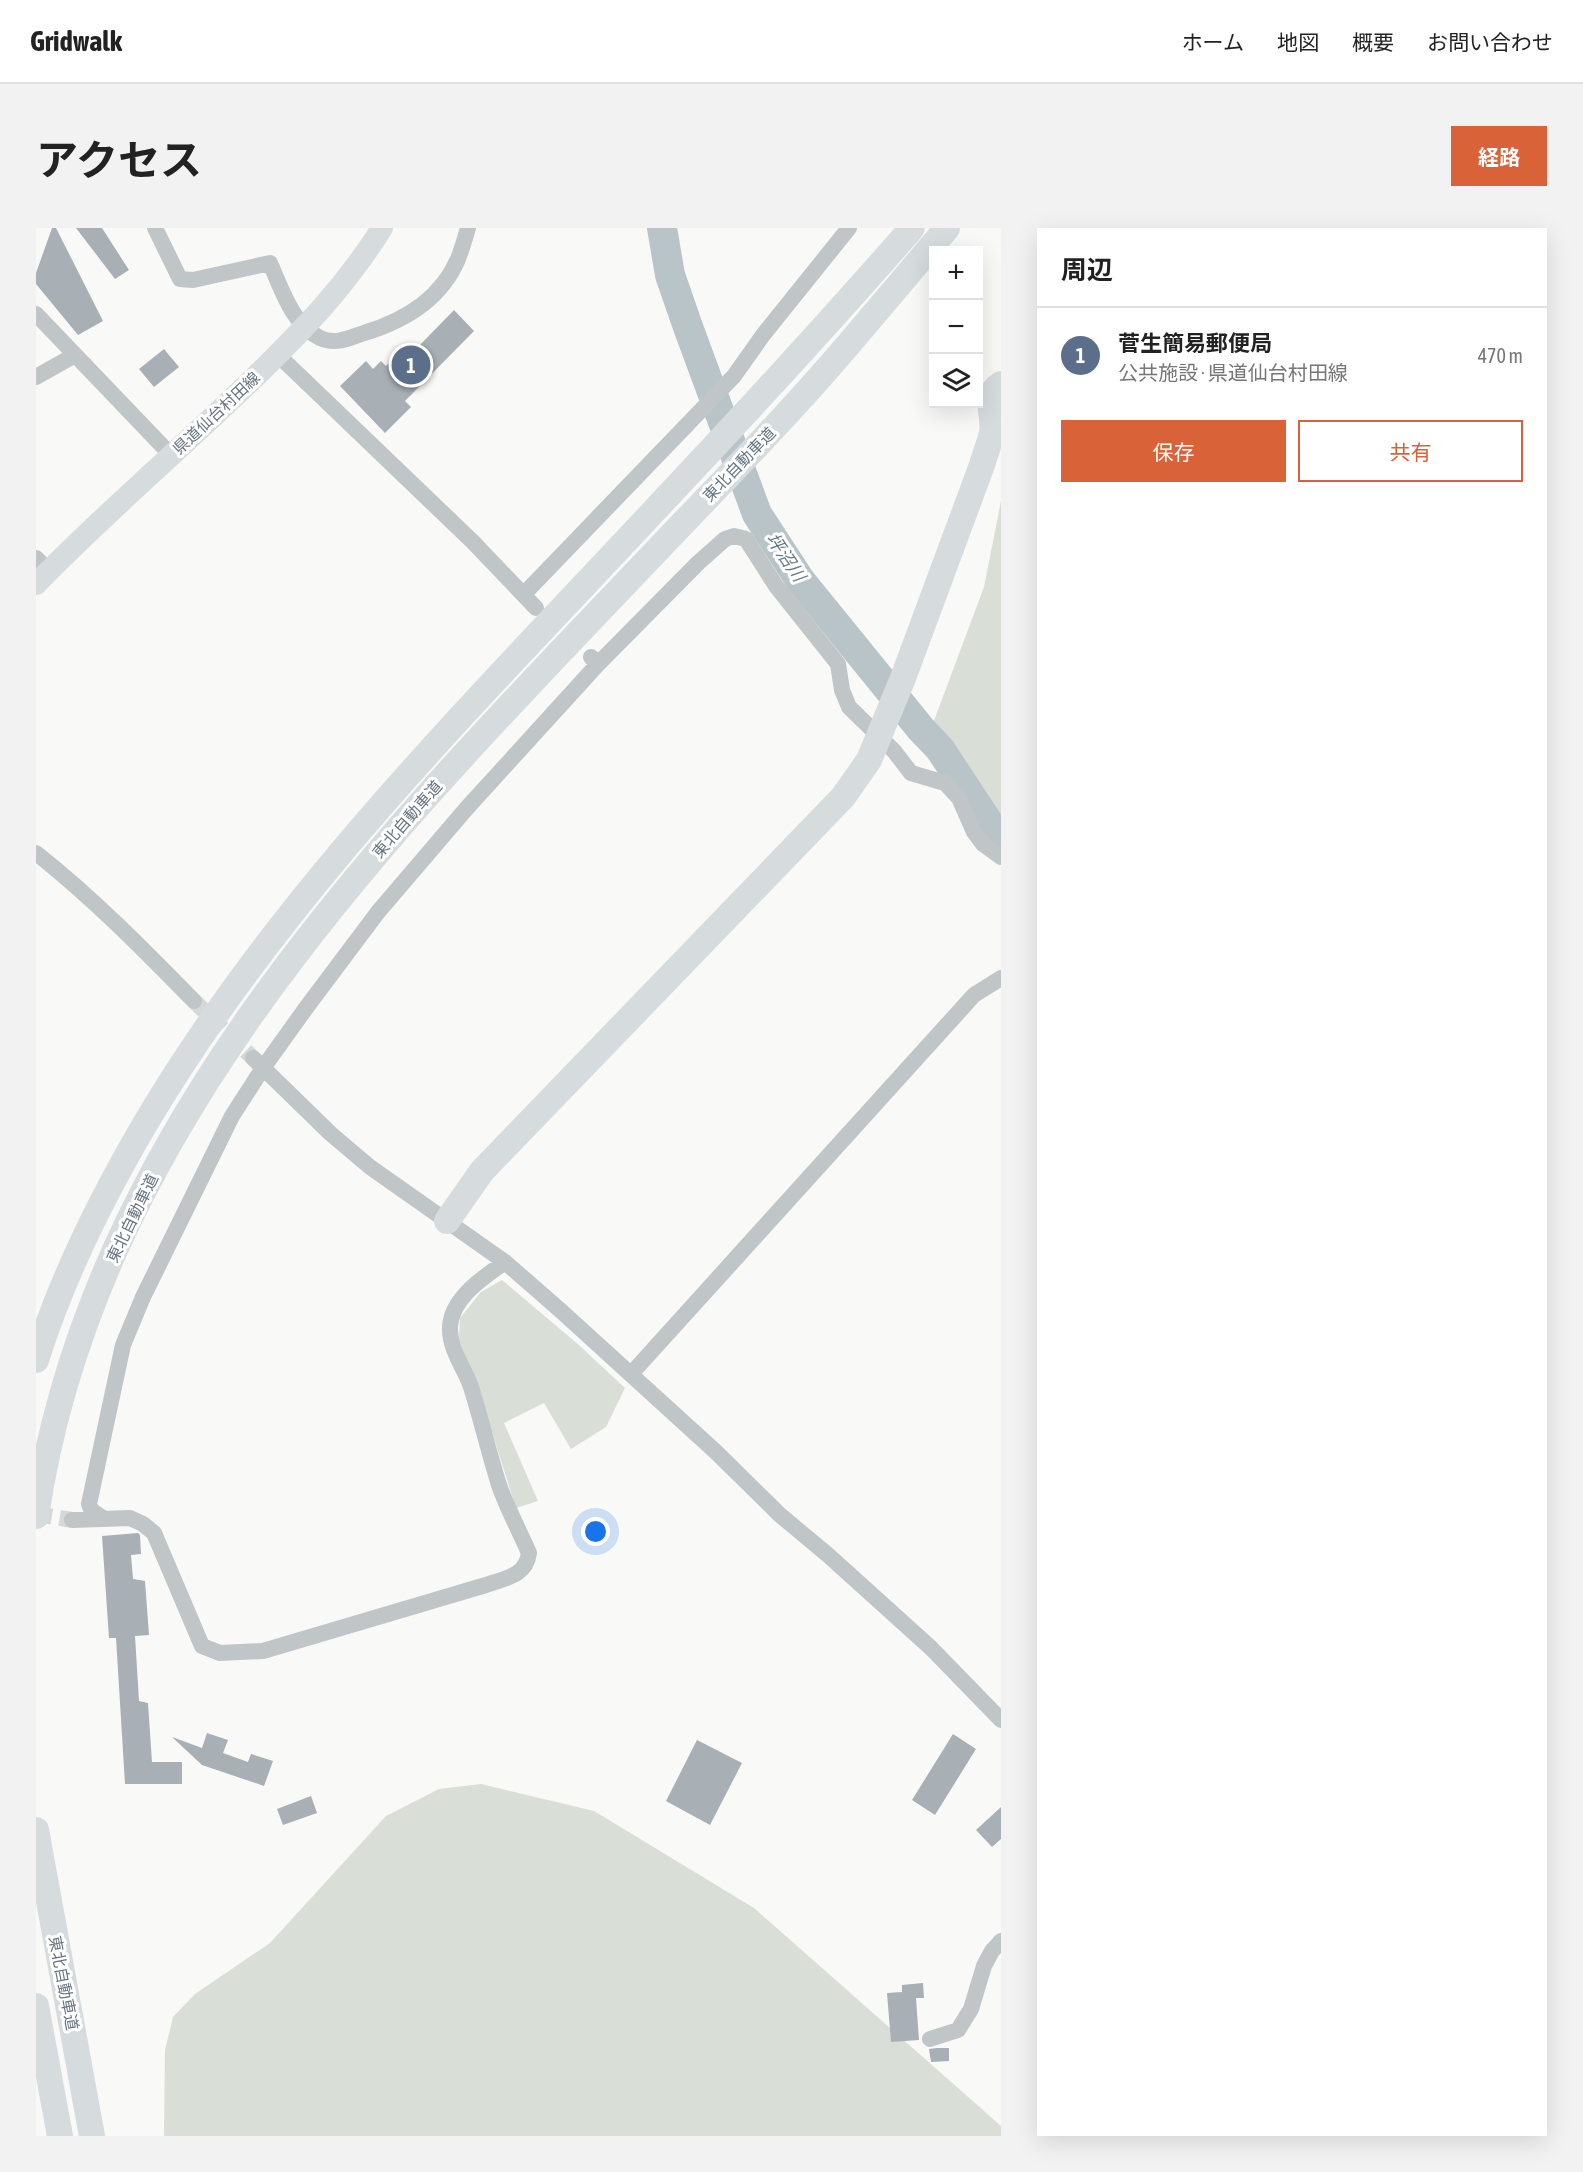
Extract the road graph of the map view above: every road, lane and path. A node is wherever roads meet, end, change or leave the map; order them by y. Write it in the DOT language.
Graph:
graph roads {
  1 [pos="155,228"];
  2 [pos="382,228"];
  3 [pos="468,228"];
  4 [pos="849,228"];
  5 [pos="895,228"];
  6 [pos="912,228"];
  7 [pos="947,228"];
  8 [pos="966,228"];
  9 [pos="950,246"];
  10 [pos="929,271"];
  11 [pos="36,314"];
  12 [pos="306,327"];
  13 [pos="75,355"];
  14 [pos="278,355"];
  15 [pos="36,377"];
  16 [pos="1001,384"];
  17 [pos="765,390"];
  18 [pos="786,414"];
  19 [pos="996,419"];
  20 [pos="171,456"];
  21 [pos="1001,457"];
  22 [pos="40,571"];
  23 [pos="524,594"];
  24 [pos="536,608"];
  25 [pos="907,681"];
  26 [pos="36,853"];
  27 [pos="1001,856"];
  28 [pos="1001,978"];
  29 [pos="194,1001"];
  30 [pos="258,1063"];
  31 [pos="447,1221"];
  32 [pos="505,1262"];
  33 [pos="36,1360"];
  34 [pos="631,1374"];
  35 [pos="36,1516"];
  36 [pos="103,1518"];
  37 [pos="72,1520"];
  38 [pos="1001,1720"];
  39 [pos="36,1830"];
  40 [pos="1001,1941"];
  41 [pos="36,2006"];
  42 [pos="930,2039"];
  43 [pos="60,2136"];
  44 [pos="92,2136"];
  1 -- 12 [label="street"];
  2 -- 12 [label="main road, 県道仙台村田線"];
  3 -- 12 [label="street"];
  4 -- 23 [label="street"];
  5 -- 17 [label="highway"];
  6 -- 17 [label="highway, 東北自動車道"];
  7 -- 18 [label="highway, 東北自動車道"];
  8 -- 9 [label="highway"];
  10 -- 18 [label="highway"];
  11 -- 13 [label="street"];
  12 -- 14 [label="main road, 県道仙台村田線"];
  13 -- 15 [label="street"];
  13 -- 20 [label="street"];
  14 -- 20 [label="main road, 県道仙台村田線"];
  14 -- 23 [label="street"];
  16 -- 19 [label="highway"];
  17 -- 33 [label="highway, 東北自動車道"];
  18 -- 35 [label="highway, 東北自動車道"];
  19 -- 25 [label="highway"];
  20 -- 22 [label="main road, 県道仙台村田線"];
  21 -- 25 [label="highway"];
  23 -- 24 [label="street"];
  25 -- 31 [label="highway"];
  26 -- 29 [label="street"];
  27 -- 30 [label="street"];
  28 -- 34 [label="street"];
  30 -- 31 [label="street"];
  30 -- 36 [label="street"];
  31 -- 32 [label="street"];
  32 -- 34 [label="street"];
  32 -- 36 [label="street"];
  34 -- 38 [label="street"];
  36 -- 37 [label="street"];
  39 -- 44 [label="highway, 東北自動車道"];
  40 -- 42 [label="street"];
  41 -- 43 [label="highway, 東北自動車道"];
}
